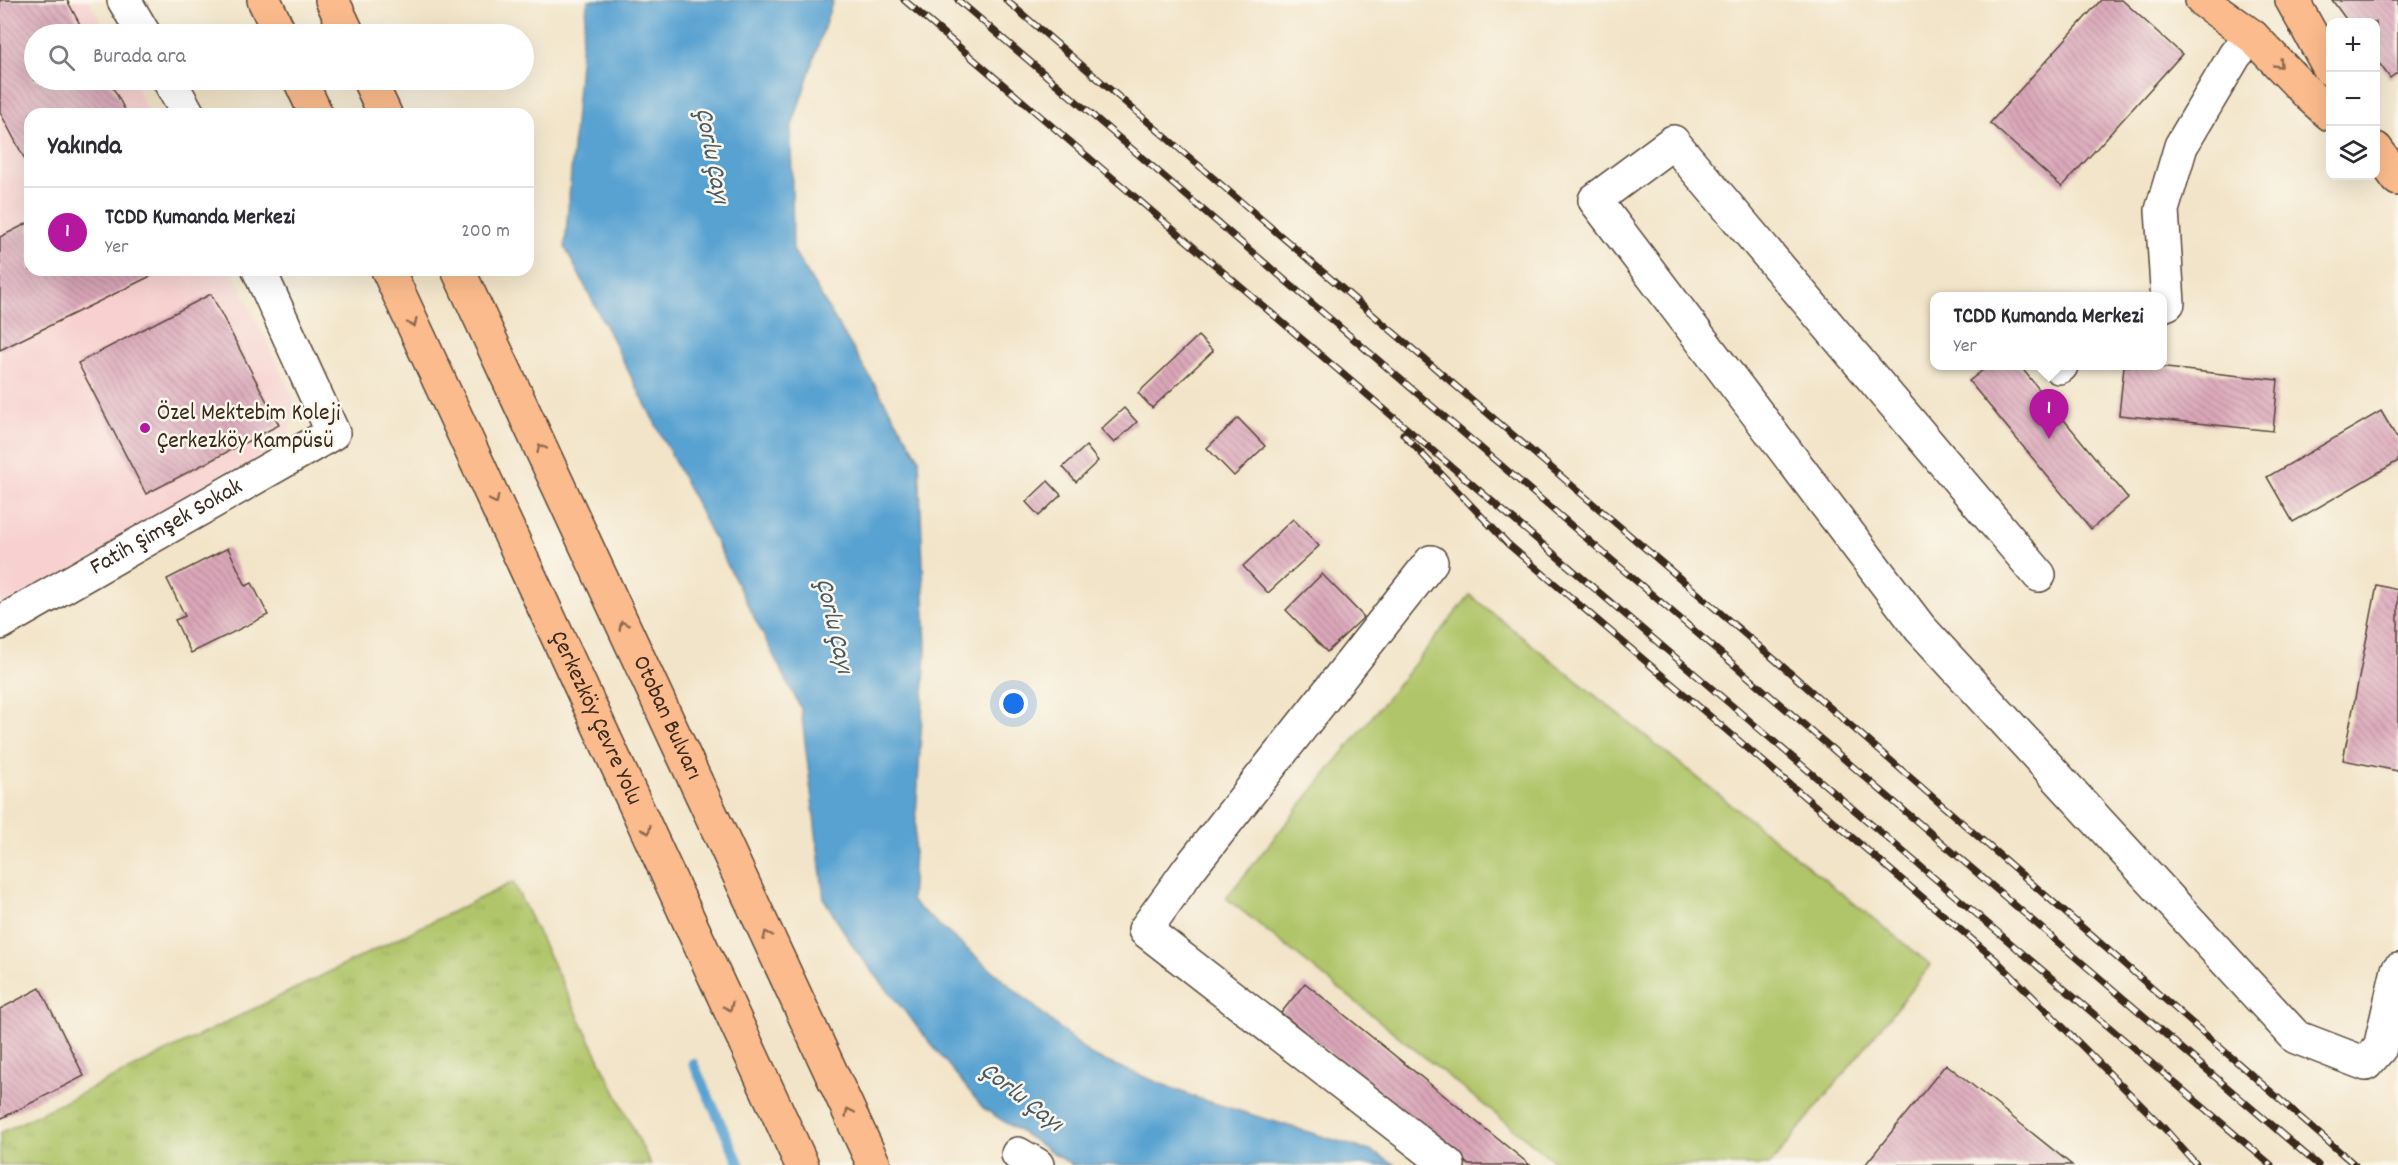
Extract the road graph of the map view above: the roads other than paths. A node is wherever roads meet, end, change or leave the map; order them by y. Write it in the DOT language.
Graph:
graph roads {
  1 [pos="124,0"];
  2 [pos="264,0"];
  3 [pos="332,0"];
  4 [pos="2202,0"];
  5 [pos="2292,0"];
  6 [pos="138,24"];
  7 [pos="275,24"];
  8 [pos="343,24"];
  9 [pos="2252,36"];
  10 [pos="2326,60"];
  11 [pos="175,90"];
  12 [pos="305,90"];
  13 [pos="374,90"];
  14 [pos="185,108"];
  15 [pos="313,108"];
  16 [pos="382,108"];
  17 [pos="2326,110"];
  18 [pos="263,276"];
  19 [pos="391,276"];
  20 [pos="461,276"];
  21 [pos="2167,303"];
  22 [pos="1431,562"];
  23 [pos="2039,575"];
  24 [pos="0,622"];
  25 [pos="2398,970"];
  26 [pos="802,1165"];
  27 [pos="874,1165"];
  28 [pos="1448,1165"];
  1 -- 6 [label="street"];
  2 -- 7 [label="main road"];
  3 -- 8 [label="main road"];
  4 -- 9 [label="main road"];
  5 -- 10 [label="main road"];
  9 -- 17 [label="main road, one-way"];
  9 -- 21 [label="street"];
  11 -- 14 [label="street"];
  12 -- 15 [label="main road"];
  13 -- 16 [label="main road"];
  18 -- 24 [label="street, Fatih Şimşek Sokak"];
  19 -- 26 [label="main road, Çerkezköy Çevre Yolu, one-way"];
  27 -- 20 [label="main road, Otoban Bulvarı, one-way"];
  22 -- 28 [label="street"];
  23 -- 25 [label="street"];
}
